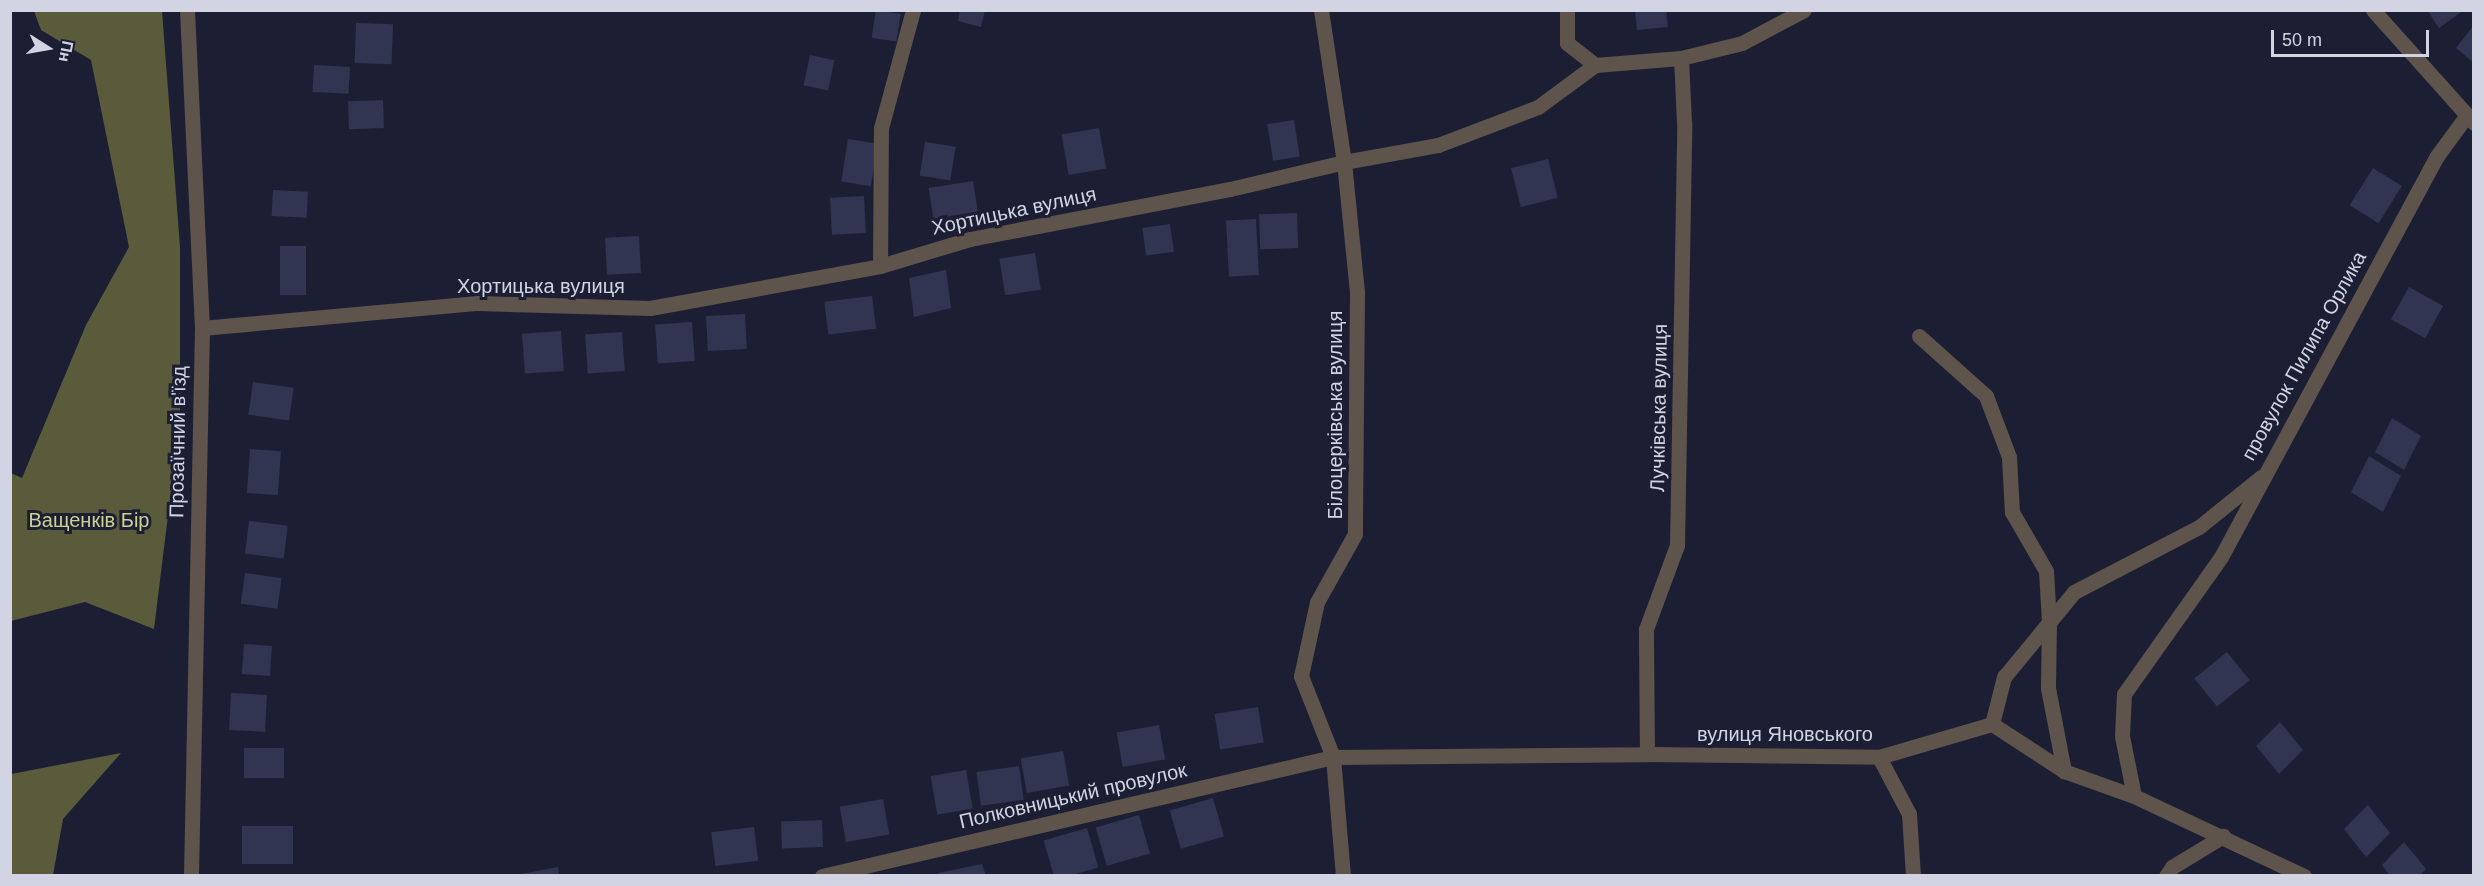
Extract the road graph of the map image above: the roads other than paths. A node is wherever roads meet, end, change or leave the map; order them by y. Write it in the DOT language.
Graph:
graph roads {
  1 [pos="187,10"];
  2 [pos="913,10"];
  3 [pos="1321,10"];
  4 [pos="1567,10"];
  5 [pos="1804,10"];
  6 [pos="2373,10"];
  7 [pos="1681,57"];
  8 [pos="1595,65"];
  9 [pos="2470,119"];
  10 [pos="1344,162"];
  11 [pos="880,266"];
  12 [pos="202,328"];
  13 [pos="1919,336"];
  14 [pos="2265,473"];
  15 [pos="2049,622"];
  16 [pos="1992,724"];
  17 [pos="1647,754"];
  18 [pos="1333,757"];
  19 [pos="1878,757"];
  20 [pos="2064,771"];
  21 [pos="2134,796"];
  22 [pos="2223,836"];
  23 [pos="191,876"];
  24 [pos="822,876"];
  25 [pos="1343,876"];
  26 [pos="1913,876"];
  27 [pos="2166,876"];
  28 [pos="2304,876"];
  1 -- 12 [label="street, Прозаїчний в'їзд"];
  2 -- 11 [label="street"];
  3 -- 10 [label="street, Білоцерківська вулиця"];
  4 -- 8 [label="street"];
  5 -- 7 [label="street"];
  6 -- 9 [label="street"];
  7 -- 8 [label="street"];
  7 -- 17 [label="street, Лучківська вулиця"];
  8 -- 10 [label="street, Хортицька вулиця"];
  9 -- 14 [label="street, провулок Пилипа Орлика"];
  10 -- 11 [label="street, Хортицька вулиця"];
  10 -- 18 [label="street, Білоцерківська вулиця"];
  11 -- 12 [label="street, Хортицька вулиця"];
  12 -- 23 [label="street, Прозаїчний в'їзд"];
  13 -- 15 [label="street"];
  14 -- 15 [label="street, провулок Пилипа Орлика"];
  14 -- 21 [label="street"];
  15 -- 16 [label="street, провулок Пилипа Орлика"];
  15 -- 20 [label="street"];
  16 -- 19 [label="street, вулиця Яновського"];
  16 -- 20 [label="street"];
  17 -- 18 [label="street, вулиця Яновського"];
  17 -- 19 [label="street, вулиця Яновського"];
  18 -- 24 [label="street, Полковницький провулок"];
  18 -- 25 [label="street, Білоцерківська вулиця"];
  19 -- 26 [label="street"];
  20 -- 21 [label="street"];
  21 -- 22 [label="street"];
  22 -- 27 [label="street"];
  22 -- 28 [label="street"];
}
